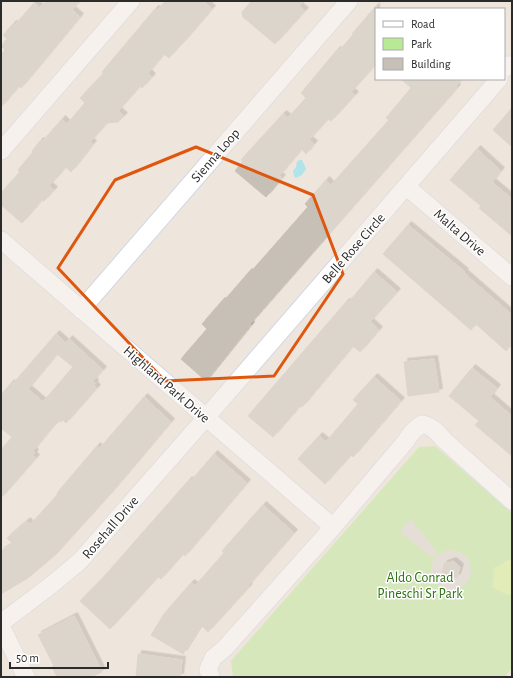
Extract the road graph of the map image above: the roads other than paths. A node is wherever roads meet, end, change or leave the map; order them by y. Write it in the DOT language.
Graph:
graph roads {
  1 [pos="131,1"];
  2 [pos="349,1"];
  3 [pos="498,80"];
  4 [pos="1,151"];
  5 [pos="407,187"];
  6 [pos="1,240"];
  7 [pos="512,277"];
  8 [pos="81,310"];
  9 [pos="206,417"];
  10 [pos="512,501"];
  11 [pos="334,527"];
  12 [pos="1,625"];
  13 [pos="26,677"];
  14 [pos="211,677"];
  1 -- 4 [label="street"];
  2 -- 8 [label="street, Sienna Loop"];
  3 -- 5 [label="street, Belle Rose Circle"];
  5 -- 7 [label="street, Malta Drive"];
  5 -- 9 [label="street, Belle Rose Circle"];
  6 -- 8 [label="street, Highland Park Drive"];
  8 -- 9 [label="street, Highland Park Drive"];
  9 -- 11 [label="street, Highland Park Drive"];
  9 -- 12 [label="street, Rosehall Drive"];
  10 -- 11 [label="street"];
  11 -- 14 [label="street"];
  12 -- 13 [label="street"];
}
